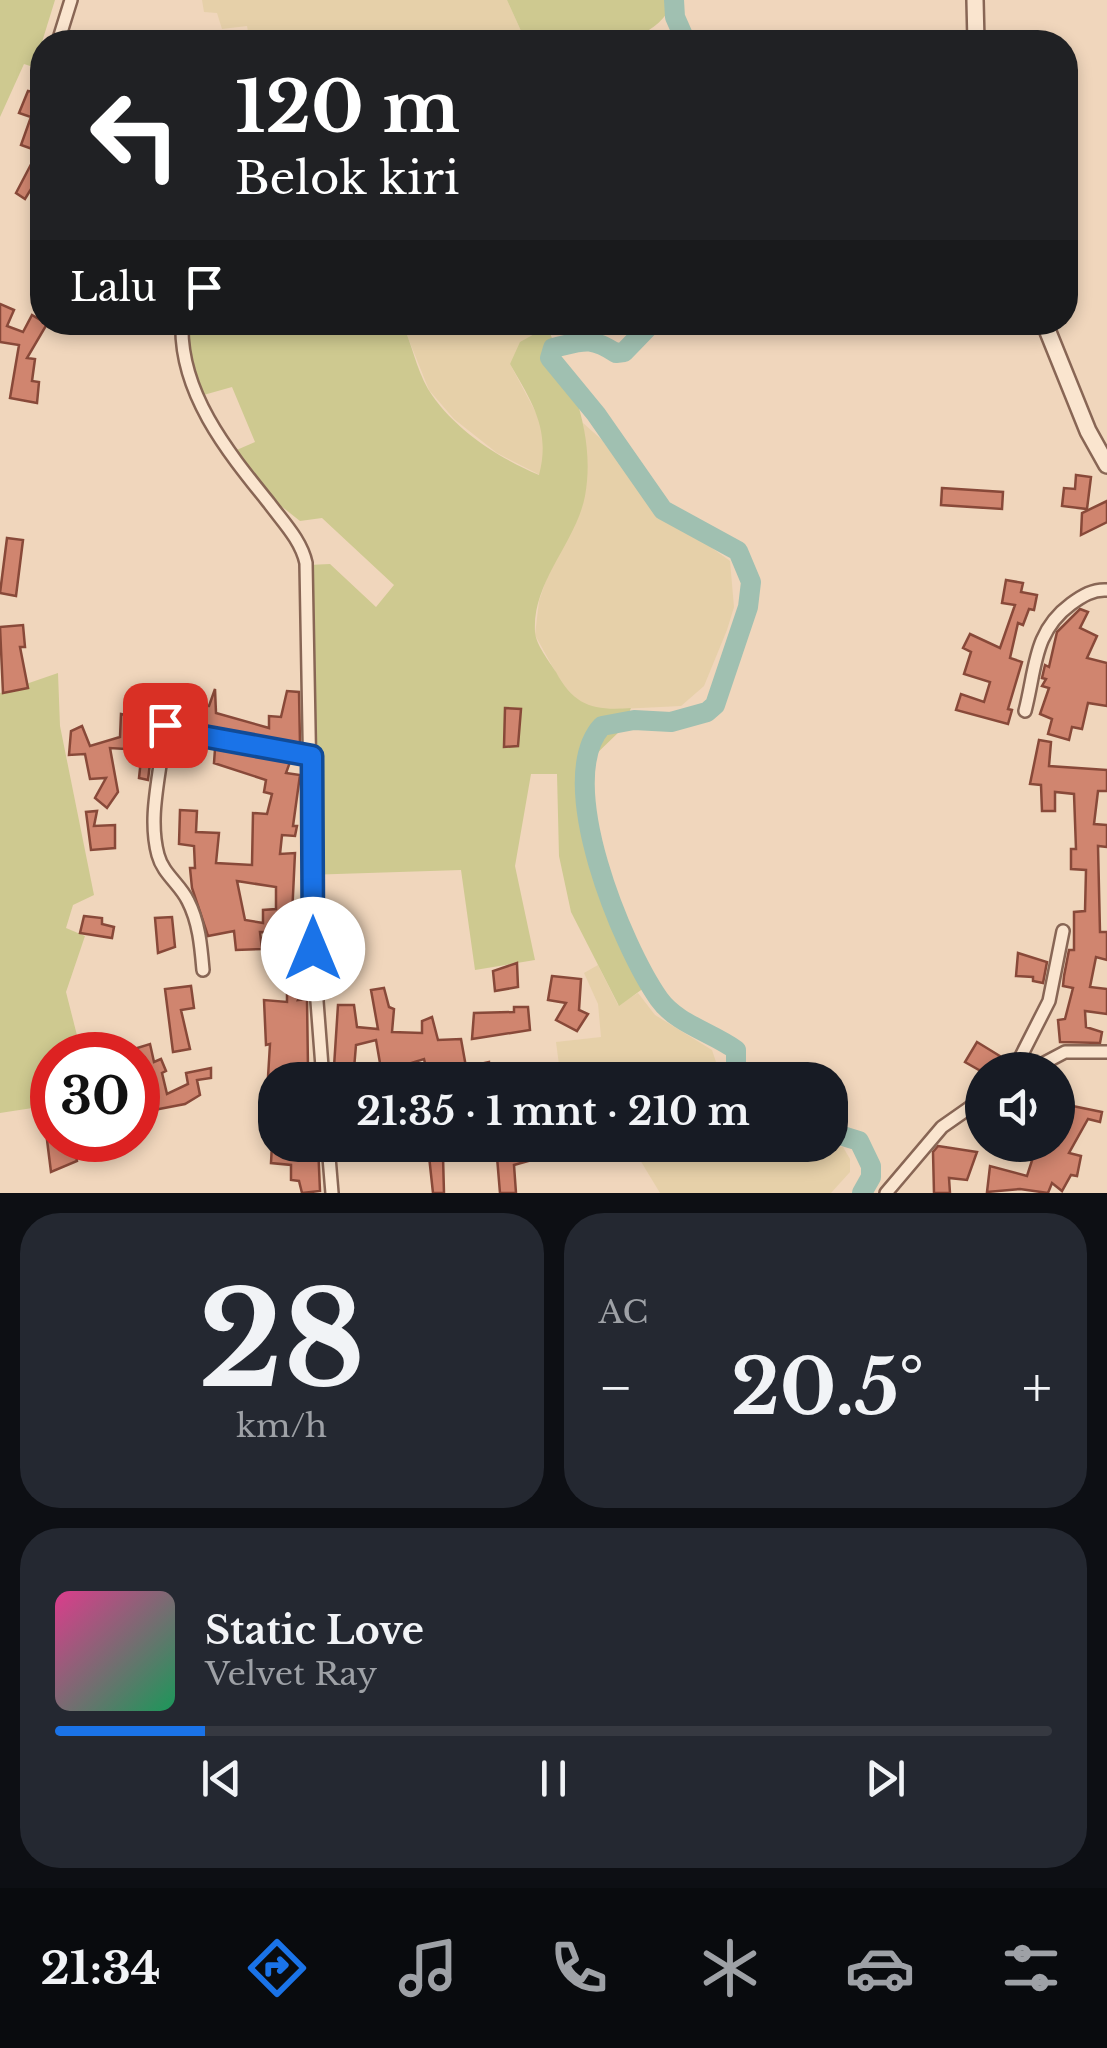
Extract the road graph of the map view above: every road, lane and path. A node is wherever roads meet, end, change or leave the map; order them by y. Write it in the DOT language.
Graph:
graph roads {
  1 [pos="71,0"];
  2 [pos="975,0"];
  3 [pos="62,30"];
  4 [pos="976,30"];
  5 [pos="182,335"];
  6 [pos="1049,335"];
  7 [pos="1107,465"];
  8 [pos="1107,590"];
  9 [pos="168,700"];
  10 [pos="1025,711"];
  11 [pos="164,729"];
  12 [pos="312,756"];
  13 [pos="1062,932"];
  14 [pos="203,970"];
  15 [pos="1023,1052"];
  16 [pos="1075,1052"];
  17 [pos="1107,1052"];
  18 [pos="322,1062"];
  19 [pos="965,1111"];
  20 [pos="329,1162"];
  21 [pos="332,1193"];
  22 [pos="886,1193"];
  1 -- 3 [label="street"];
  2 -- 4 [label="street"];
  5 -- 12 [label="street"];
  6 -- 7 [label="street"];
  8 -- 10 [label="street"];
  9 -- 11 [label="street"];
  11 -- 12 [label="street"];
  11 -- 14 [label="street"];
  12 -- 18 [label="street"];
  13 -- 15 [label="street"];
  16 -- 17 [label="street"];
  19 -- 22 [label="street"];
  20 -- 21 [label="street"];
}
